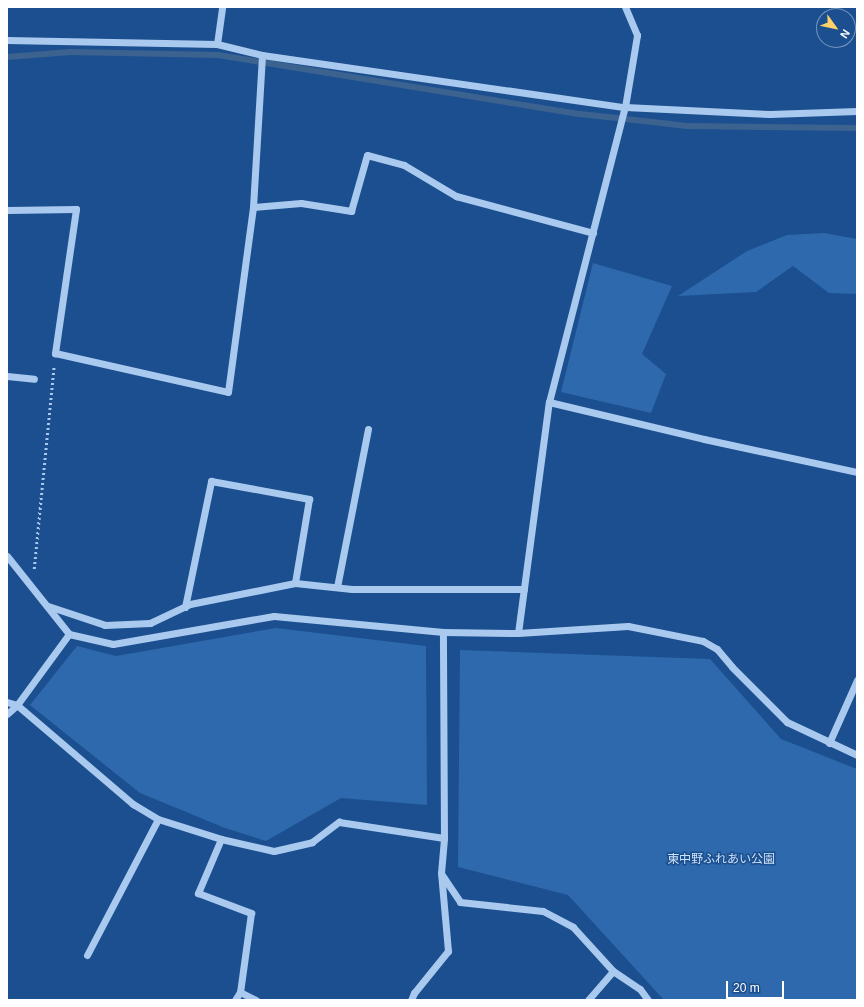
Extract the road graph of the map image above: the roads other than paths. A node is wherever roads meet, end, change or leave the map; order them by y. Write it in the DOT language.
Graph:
graph roads {
  1 [pos="222,7"];
  2 [pos="625,7"];
  3 [pos="7,40"];
  4 [pos="217,44"];
  5 [pos="262,55"];
  6 [pos="625,107"];
  7 [pos="857,111"];
  8 [pos="253,207"];
  9 [pos="7,210"];
  10 [pos="593,233"];
  11 [pos="7,376"];
  12 [pos="34,379"];
  13 [pos="549,402"];
  14 [pos="368,429"];
  15 [pos="857,472"];
  16 [pos="7,556"];
  17 [pos="295,582"];
  18 [pos="337,587"];
  19 [pos="524,588"];
  20 [pos="48,606"];
  21 [pos="185,606"];
  22 [pos="443,632"];
  23 [pos="518,633"];
  24 [pos="69,634"];
  25 [pos="857,680"];
  26 [pos="7,702"];
  27 [pos="17,706"];
  28 [pos="7,714"];
  29 [pos="829,744"];
  30 [pos="857,755"];
  31 [pos="158,819"];
  32 [pos="444,838"];
  33 [pos="221,839"];
  34 [pos="441,873"];
  35 [pos="87,955"];
  36 [pos="613,971"];
  37 [pos="240,992"];
  38 [pos="235,1000"];
  39 [pos="256,1000"];
  40 [pos="411,1000"];
  41 [pos="588,1000"];
  42 [pos="648,1000"];
  1 -- 4 [label="street"];
  2 -- 6 [label="street"];
  3 -- 4 [label="street"];
  4 -- 5 [label="street"];
  5 -- 6 [label="street"];
  5 -- 8 [label="street"];
  6 -- 7 [label="street"];
  6 -- 10 [label="street"];
  8 -- 9 [label="street"];
  8 -- 10 [label="street"];
  10 -- 13 [label="street"];
  11 -- 12 [label="street"];
  13 -- 15 [label="street"];
  13 -- 19 [label="street"];
  14 -- 18 [label="street"];
  16 -- 20 [label="street"];
  17 -- 18 [label="street"];
  17 -- 21 [label="street"];
  17 -- 21 [label="street"];
  18 -- 19 [label="street"];
  19 -- 23 [label="street"];
  20 -- 21 [label="street"];
  20 -- 24 [label="street"];
  22 -- 23 [label="street"];
  22 -- 24 [label="street"];
  22 -- 32 [label="street"];
  23 -- 29 [label="street"];
  24 -- 27 [label="street"];
  25 -- 29 [label="street"];
  26 -- 27 [label="street"];
  27 -- 28 [label="street"];
  27 -- 31 [label="street"];
  29 -- 30 [label="street"];
  31 -- 33 [label="street"];
  31 -- 35 [label="street"];
  32 -- 33 [label="street"];
  32 -- 34 [label="street"];
  33 -- 37 [label="street"];
  34 -- 36 [label="street"];
  34 -- 40 [label="street"];
  36 -- 41 [label="street"];
  36 -- 42 [label="street"];
  37 -- 38 [label="street"];
  37 -- 39 [label="street"];
}
